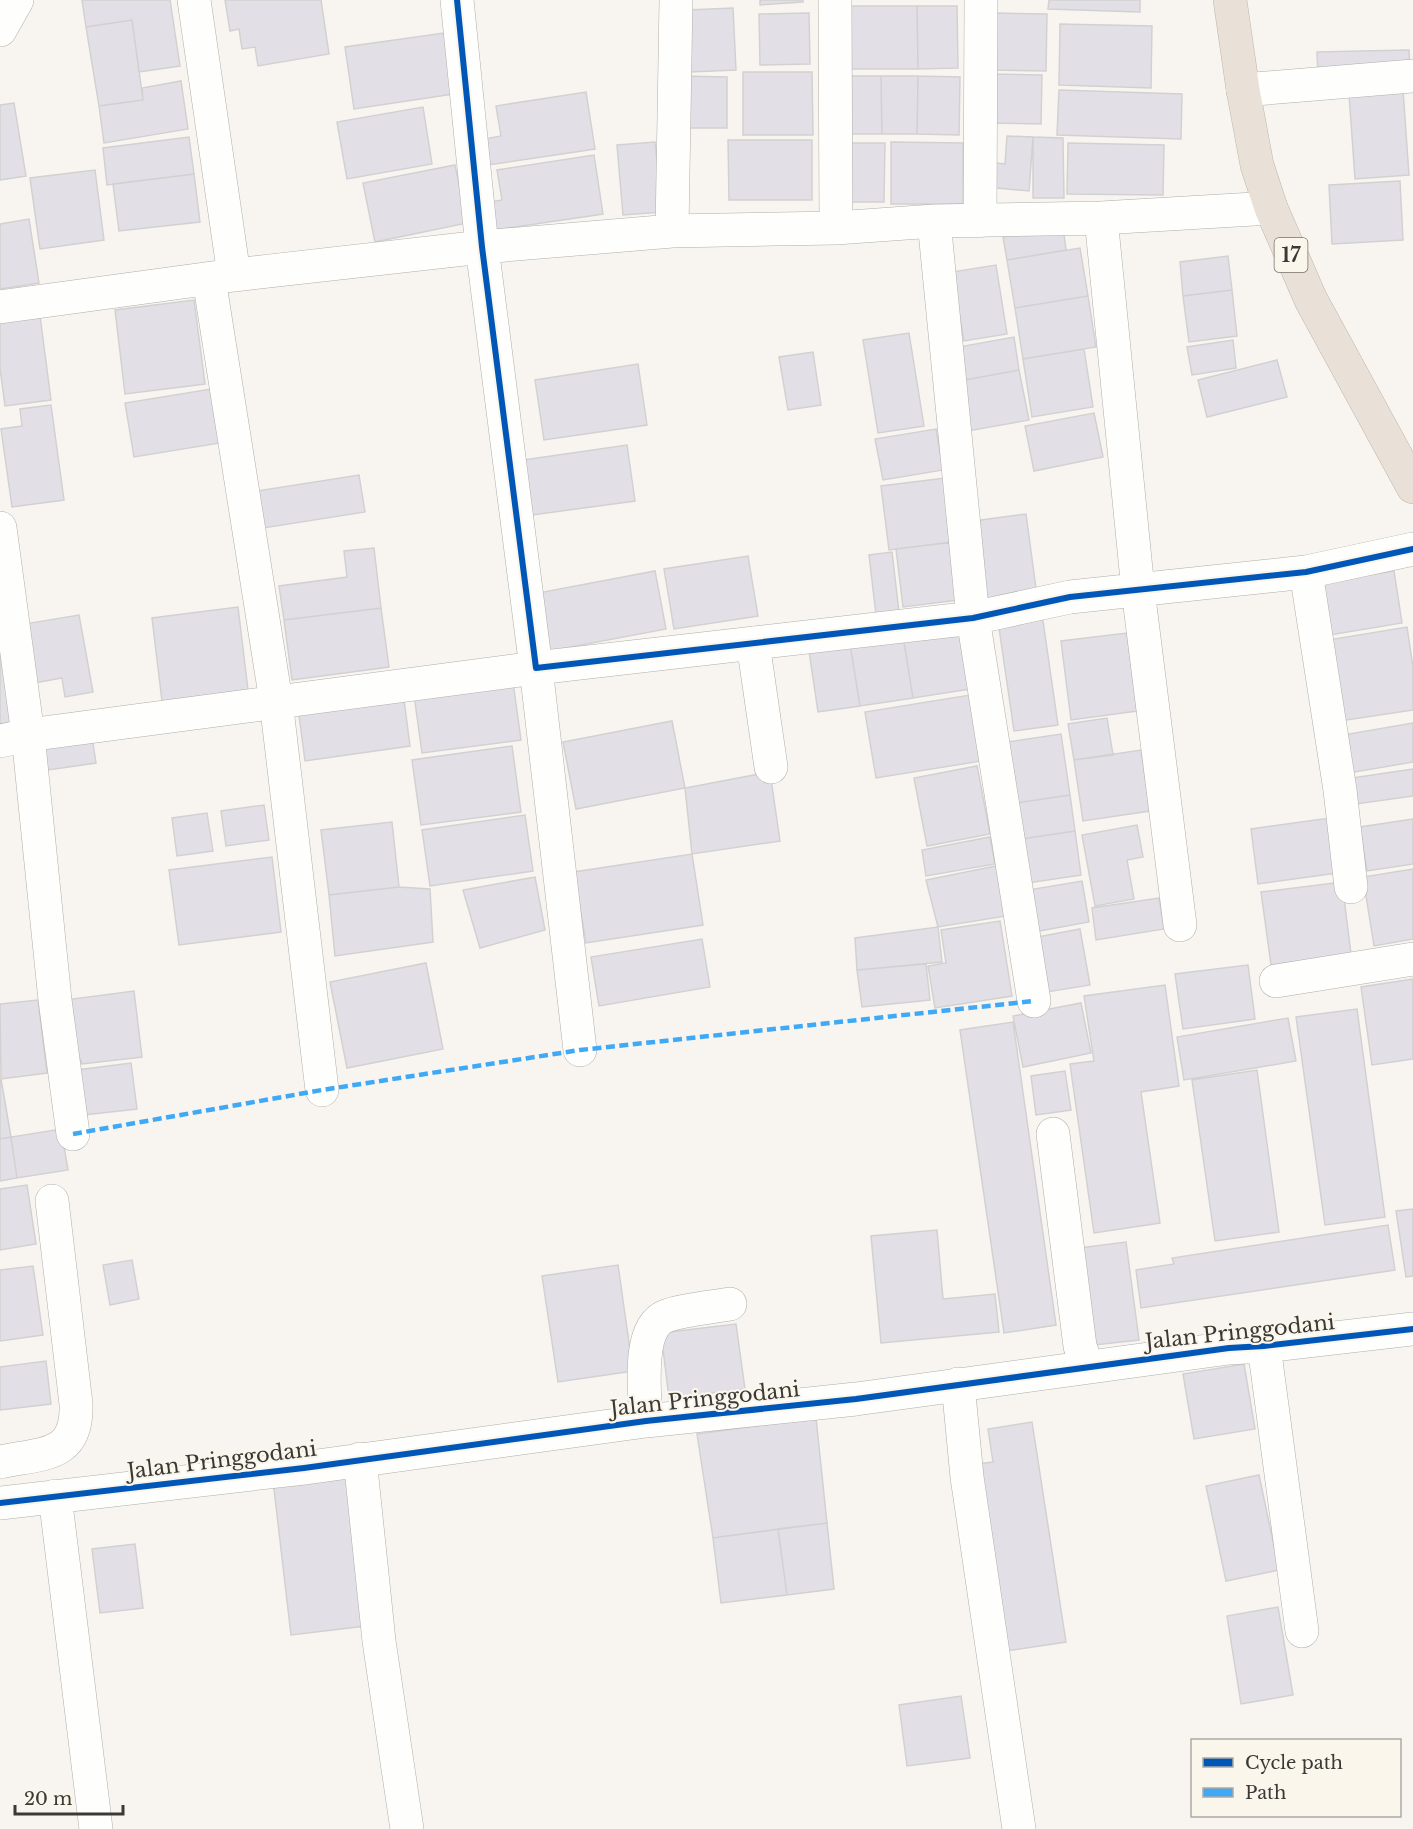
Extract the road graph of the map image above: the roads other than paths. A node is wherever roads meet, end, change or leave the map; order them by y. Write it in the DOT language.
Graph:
graph roads {
  1 [pos="17,0"];
  2 [pos="194,0"];
  3 [pos="457,0"];
  4 [pos="676,0"];
  5 [pos="835,0"];
  6 [pos="981,0"];
  7 [pos="1230,0"];
  8 [pos="0,30"];
  9 [pos="1413,76"];
  10 [pos="1243,90"];
  11 [pos="1271,208"];
  12 [pos="1101,218"];
  13 [pos="934,221"];
  14 [pos="980,221"];
  15 [pos="836,228"];
  16 [pos="672,231"];
  17 [pos="482,247"];
  18 [pos="222,277"];
  19 [pos="0,307"];
  20 [pos="1413,487"];
  21 [pos="0,528"];
  22 [pos="1413,549"];
  23 [pos="1306,572"];
  24 [pos="1138,590"];
  25 [pos="973,618"];
  26 [pos="753,643"];
  27 [pos="536,668"];
  28 [pos="276,701"];
  29 [pos="14,738"];
  30 [pos="771,767"];
  31 [pos="1351,887"];
  32 [pos="1180,925"];
  33 [pos="1413,959"];
  34 [pos="1276,981"];
  35 [pos="1034,1001"];
  36 [pos="580,1050"];
  37 [pos="322,1090"];
  38 [pos="73,1134"];
  39 [pos="1053,1134"];
  40 [pos="52,1201"];
  41 [pos="730,1304"];
  42 [pos="1413,1329"];
  43 [pos="1264,1346"];
  44 [pos="1087,1367"];
  45 [pos="958,1384"];
  46 [pos="646,1420"];
  47 [pos="360,1459"];
  48 [pos="0,1462"];
  49 [pos="55,1496"];
  50 [pos="0,1503"];
  51 [pos="1302,1631"];
  52 [pos="96,1829"];
  53 [pos="407,1829"];
  54 [pos="1019,1829"];
  1 -- 8 [label="street"];
  2 -- 18 [label="street"];
  3 -- 17 [label="street"];
  4 -- 16 [label="street"];
  5 -- 15 [label="street"];
  6 -- 14 [label="street"];
  7 -- 10 [label="highway, 17"];
  9 -- 10 [label="street"];
  10 -- 11 [label="highway, 17"];
  11 -- 12 [label="street"];
  11 -- 20 [label="highway, 17"];
  12 -- 14 [label="street"];
  12 -- 24 [label="street"];
  13 -- 14 [label="street"];
  13 -- 15 [label="street"];
  13 -- 25 [label="street"];
  15 -- 16 [label="street"];
  16 -- 17 [label="street"];
  17 -- 18 [label="street"];
  17 -- 27 [label="street"];
  18 -- 19 [label="street"];
  18 -- 28 [label="street"];
  21 -- 29 [label="street"];
  22 -- 23 [label="street"];
  23 -- 24 [label="street"];
  23 -- 31 [label="street"];
  24 -- 25 [label="street"];
  24 -- 32 [label="street"];
  25 -- 26 [label="street"];
  25 -- 35 [label="street"];
  26 -- 27 [label="street"];
  26 -- 30 [label="street"];
  27 -- 28 [label="street"];
  27 -- 36 [label="street"];
  28 -- 29 [label="street"];
  28 -- 37 [label="street"];
  29 -- 38 [label="street"];
  33 -- 34 [label="street"];
  39 -- 44 [label="street"];
  40 -- 48 [label="street"];
  41 -- 46 [label="street"];
  42 -- 43 [label="street, Jalan Pringgodani"];
  43 -- 44 [label="street, Jalan Pringgodani"];
  43 -- 51 [label="street"];
  44 -- 45 [label="street, Jalan Pringgodani"];
  45 -- 46 [label="street, Jalan Pringgodani"];
  45 -- 54 [label="street"];
  46 -- 47 [label="street, Jalan Pringgodani"];
  47 -- 49 [label="street, Jalan Pringgodani"];
  47 -- 53 [label="street"];
  49 -- 50 [label="street, Jalan Pringgodani"];
  49 -- 52 [label="street"];
}
